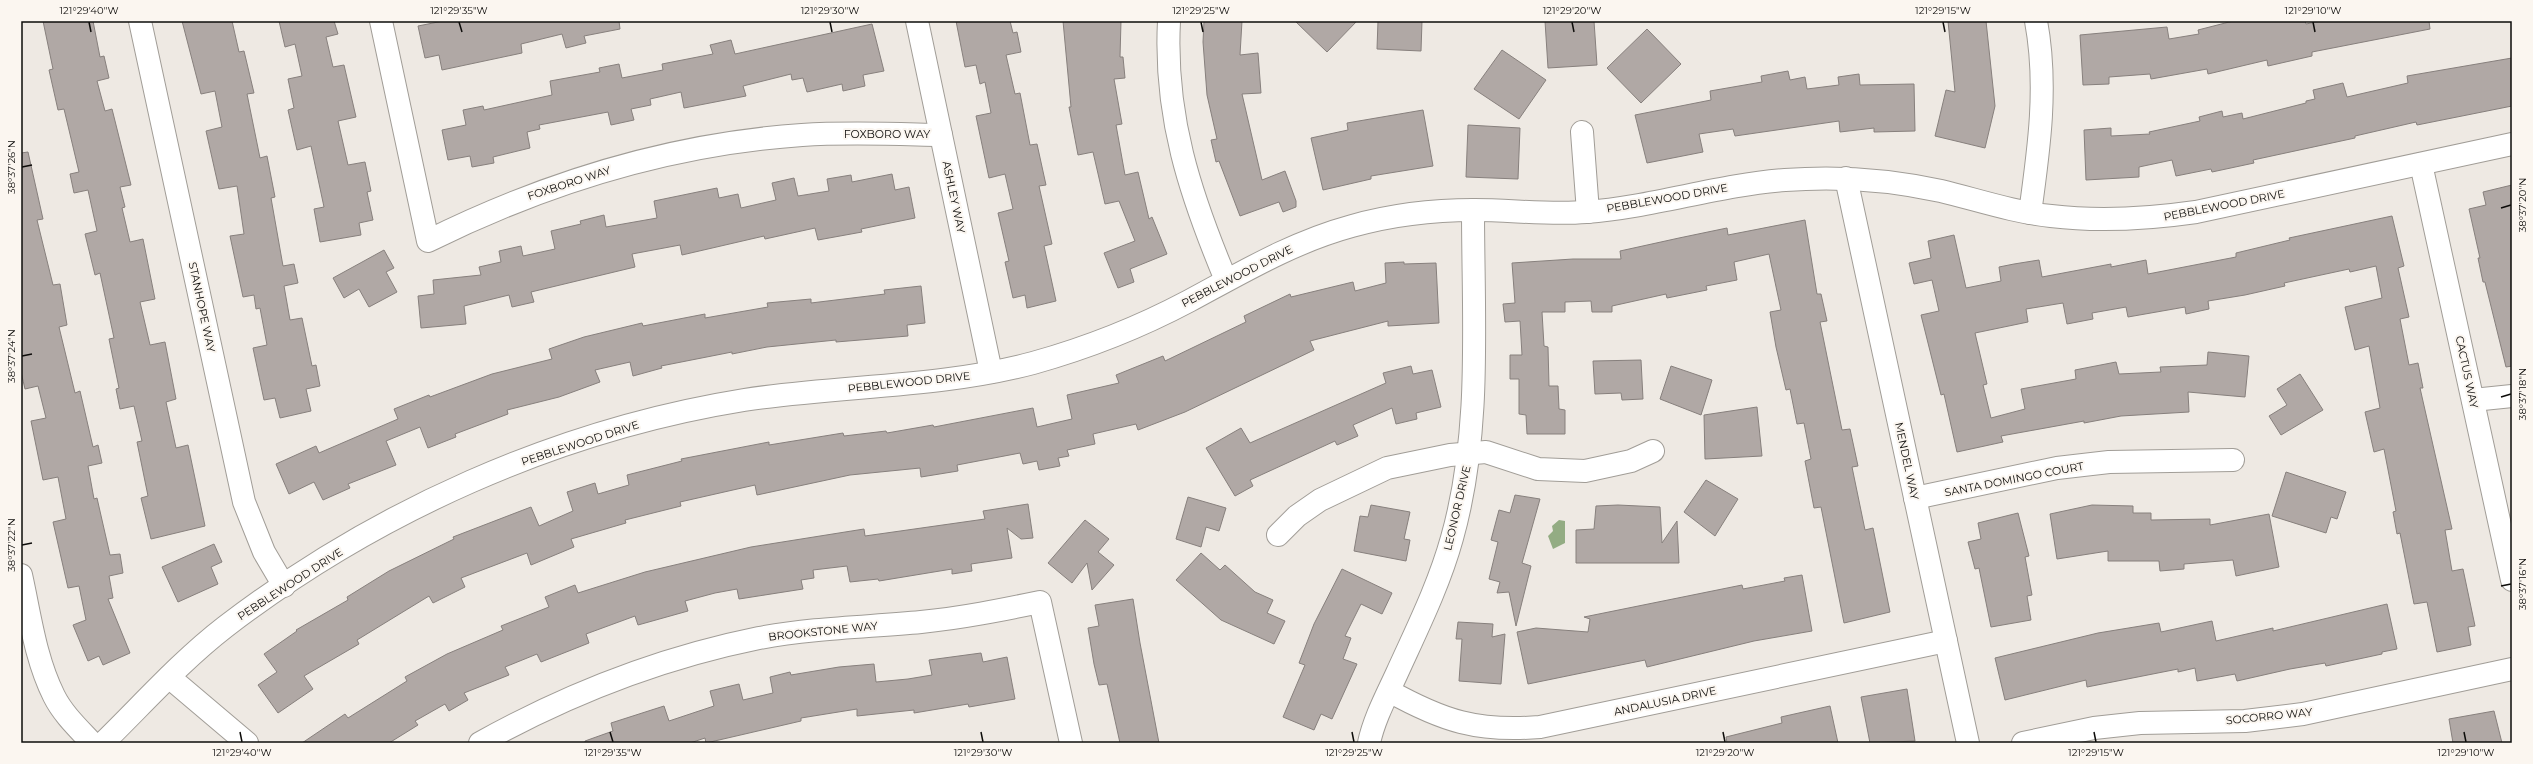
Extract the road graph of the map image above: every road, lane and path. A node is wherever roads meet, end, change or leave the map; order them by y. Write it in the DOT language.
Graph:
graph roads {
  1 [pos="140,21"];
  2 [pos="381,21"];
  3 [pos="917,21"];
  4 [pos="1169,21"];
  5 [pos="2036,21"];
  6 [pos="1582,132"];
  7 [pos="941,135"];
  8 [pos="2512,144"];
  9 [pos="2421,164"];
  10 [pos="1846,178"];
  11 [pos="1473,210"];
  12 [pos="1588,212"];
  13 [pos="2030,213"];
  14 [pos="1226,280"];
  15 [pos="991,372"];
  16 [pos="2512,396"];
  17 [pos="2473,400"];
  18 [pos="1653,451"];
  19 [pos="1469,453"];
  20 [pos="2233,460"];
  21 [pos="1915,498"];
  22 [pos="1278,535"];
  23 [pos="21,575"];
  24 [pos="2512,580"];
  25 [pos="284,586"];
  26 [pos="1946,641"];
  27 [pos="2512,669"];
  28 [pos="169,677"];
  29 [pos="1389,691"];
  30 [pos="92,743"];
  31 [pos="103,743"];
  32 [pos="247,743"];
  33 [pos="480,743"];
  34 [pos="1071,743"];
  35 [pos="1369,743"];
  36 [pos="1968,743"];
  37 [pos="2023,743"];
  1 -- 25 [label="street, STANHOPE WAY"];
  2 -- 7 [label="street, FOXBORO WAY"];
  3 -- 7 [label="street, ASHLEY WAY"];
  4 -- 14 [label="street"];
  5 -- 13 [label="street"];
  6 -- 12 [label="street"];
  7 -- 15 [label="street, ASHLEY WAY"];
  8 -- 9 [label="street, PEBBLEWOOD DRIVE"];
  9 -- 13 [label="street, PEBBLEWOOD DRIVE"];
  9 -- 17 [label="street, CACTUS WAY"];
  10 -- 12 [label="street, PEBBLEWOOD DRIVE"];
  10 -- 13 [label="street, PEBBLEWOOD DRIVE"];
  10 -- 21 [label="street, MENDEL WAY"];
  11 -- 12 [label="street, PEBBLEWOOD DRIVE"];
  11 -- 14 [label="street, PEBBLEWOOD DRIVE"];
  11 -- 19 [label="street, LEONOR DRIVE"];
  14 -- 15 [label="street, PEBBLEWOOD DRIVE"];
  15 -- 25 [label="street, PEBBLEWOOD DRIVE"];
  16 -- 17 [label="street"];
  17 -- 24 [label="street, CACTUS WAY"];
  18 -- 19 [label="street"];
  19 -- 22 [label="street"];
  19 -- 29 [label="street, LEONOR DRIVE"];
  20 -- 21 [label="street, SANTA DOMINGO COURT"];
  21 -- 26 [label="street, MENDEL WAY"];
  23 -- 30 [label="street"];
  25 -- 28 [label="street, PEBBLEWOOD DRIVE"];
  26 -- 29 [label="street, ANDALUSIA DRIVE"];
  26 -- 36 [label="street, MENDEL WAY"];
  27 -- 37 [label="street, SOCORRO WAY"];
  28 -- 31 [label="street, PEBBLEWOOD DRIVE"];
  28 -- 32 [label="street"];
  29 -- 35 [label="street, LEONOR DRIVE"];
  33 -- 34 [label="street, BROOKSTONE WAY"];
}
